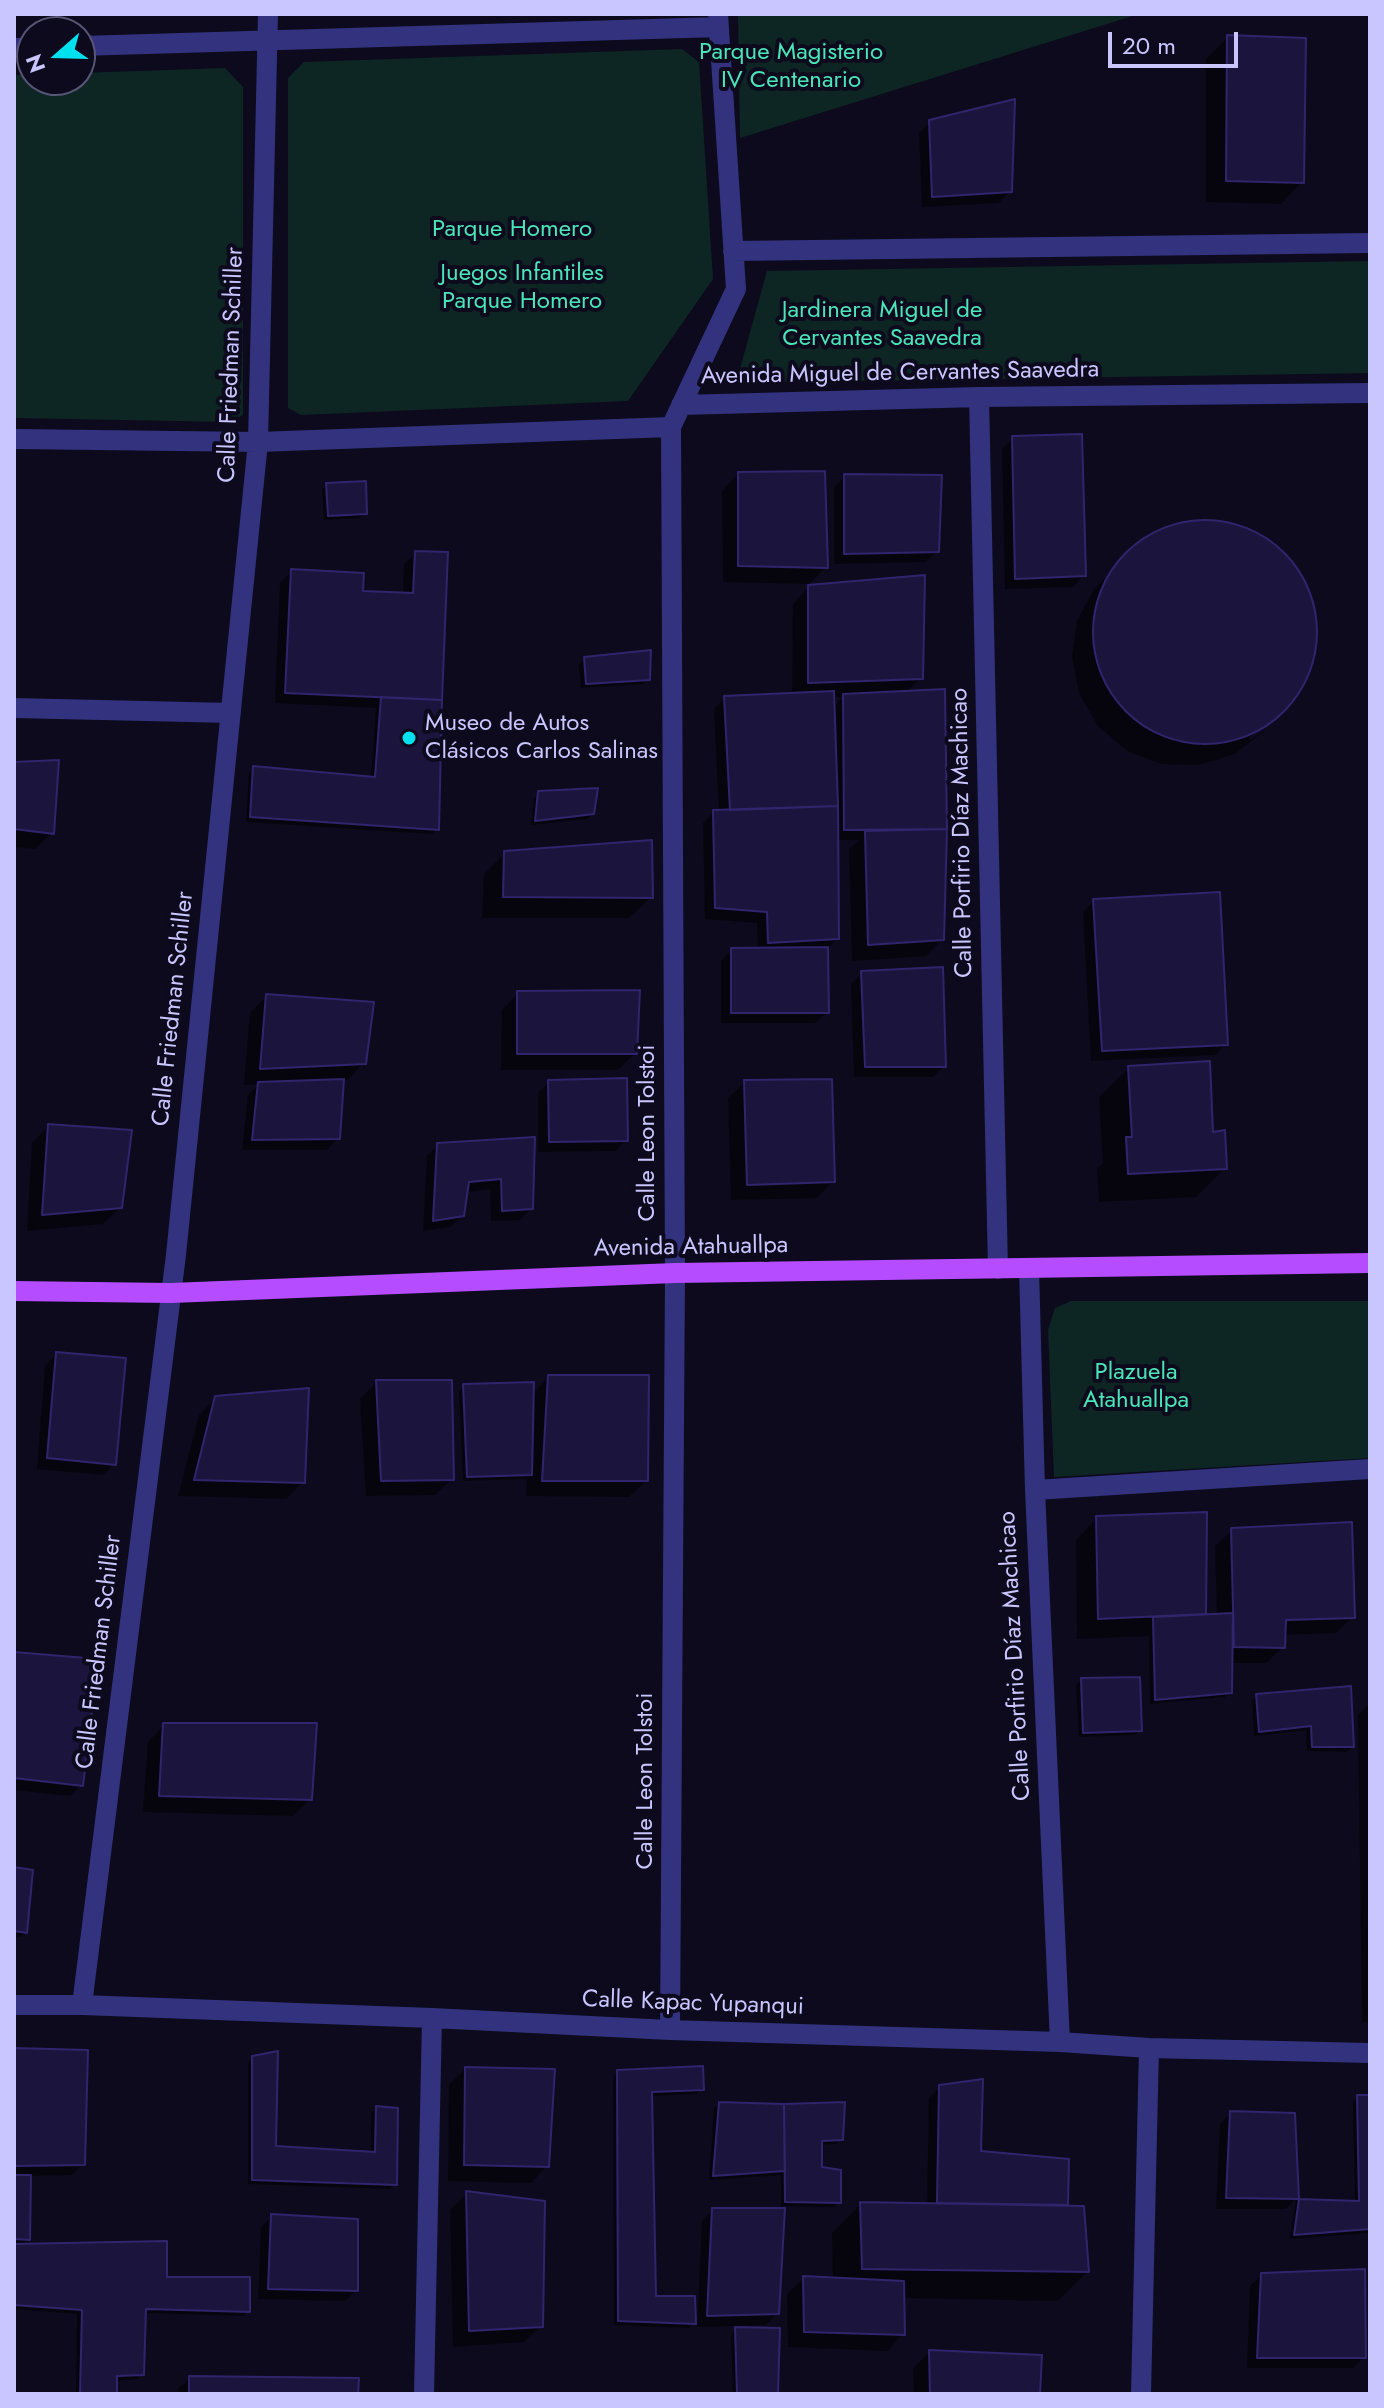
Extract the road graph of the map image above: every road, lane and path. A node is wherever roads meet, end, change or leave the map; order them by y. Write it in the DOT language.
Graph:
graph roads {
  1 [pos="268,14"];
  2 [pos="718,21"];
  3 [pos="268,40"];
  4 [pos="96,45"];
  5 [pos="1370,243"];
  6 [pos="733,251"];
  7 [pos="1370,393"];
  8 [pos="979,397"];
  9 [pos="681,405"];
  10 [pos="671,427"];
  11 [pos="14,439"];
  12 [pos="258,442"];
  13 [pos="14,708"];
  14 [pos="231,713"];
  15 [pos="1370,1263"];
  16 [pos="1029,1268"];
  17 [pos="998,1269"];
  18 [pos="675,1273"];
  19 [pos="14,1291"];
  20 [pos="171,1293"];
  21 [pos="1370,1469"];
  22 [pos="1035,1490"];
  23 [pos="14,2005"];
  24 [pos="82,2005"];
  25 [pos="432,2018"];
  26 [pos="670,2030"];
  27 [pos="1060,2042"];
  28 [pos="1149,2048"];
  29 [pos="1370,2053"];
  30 [pos="424,2394"];
  31 [pos="1141,2394"];
  1 -- 3 [label="street, Calle Friedman Schiller"];
  2 -- 3 [label="street"];
  2 -- 6 [label="street"];
  3 -- 4 [label="street"];
  3 -- 12 [label="street, Calle Friedman Schiller"];
  5 -- 6 [label="street"];
  6 -- 9 [label="street"];
  7 -- 8 [label="street, Avenida Miguel de Cervantes Saavedra"];
  8 -- 9 [label="street, Avenida Miguel de Cervantes Saavedra"];
  8 -- 17 [label="street, Calle Porfirio Díaz Machicao"];
  9 -- 10 [label="street, Avenida Miguel de Cervantes Saavedra"];
  10 -- 12 [label="street"];
  10 -- 18 [label="street, Calle Leon Tolstoi"];
  11 -- 12 [label="street"];
  12 -- 14 [label="street, Calle Friedman Schiller"];
  13 -- 14 [label="street"];
  14 -- 20 [label="street, Calle Friedman Schiller"];
  15 -- 16 [label="main road, Avenida Atahuallpa"];
  16 -- 17 [label="main road, Avenida Atahuallpa"];
  16 -- 22 [label="street, Calle Porfirio Díaz Machicao"];
  17 -- 18 [label="main road, Avenida Atahuallpa"];
  18 -- 20 [label="main road, Avenida Atahuallpa"];
  18 -- 26 [label="street, Calle Leon Tolstoi"];
  19 -- 20 [label="main road, Avenida Atahuallpa"];
  20 -- 24 [label="street, Calle Friedman Schiller"];
  21 -- 22 [label="street"];
  22 -- 27 [label="street, Calle Porfirio Díaz Machicao"];
  23 -- 24 [label="street, Calle Kapac Yupanqui"];
  24 -- 25 [label="street, Calle Kapac Yupanqui"];
  25 -- 26 [label="street, Calle Kapac Yupanqui"];
  25 -- 30 [label="street"];
  26 -- 27 [label="street, Calle Kapac Yupanqui"];
  27 -- 28 [label="street, Calle Kapac Yupanqui"];
  28 -- 29 [label="street, Calle Kapac Yupanqui"];
  28 -- 31 [label="street"];
}
